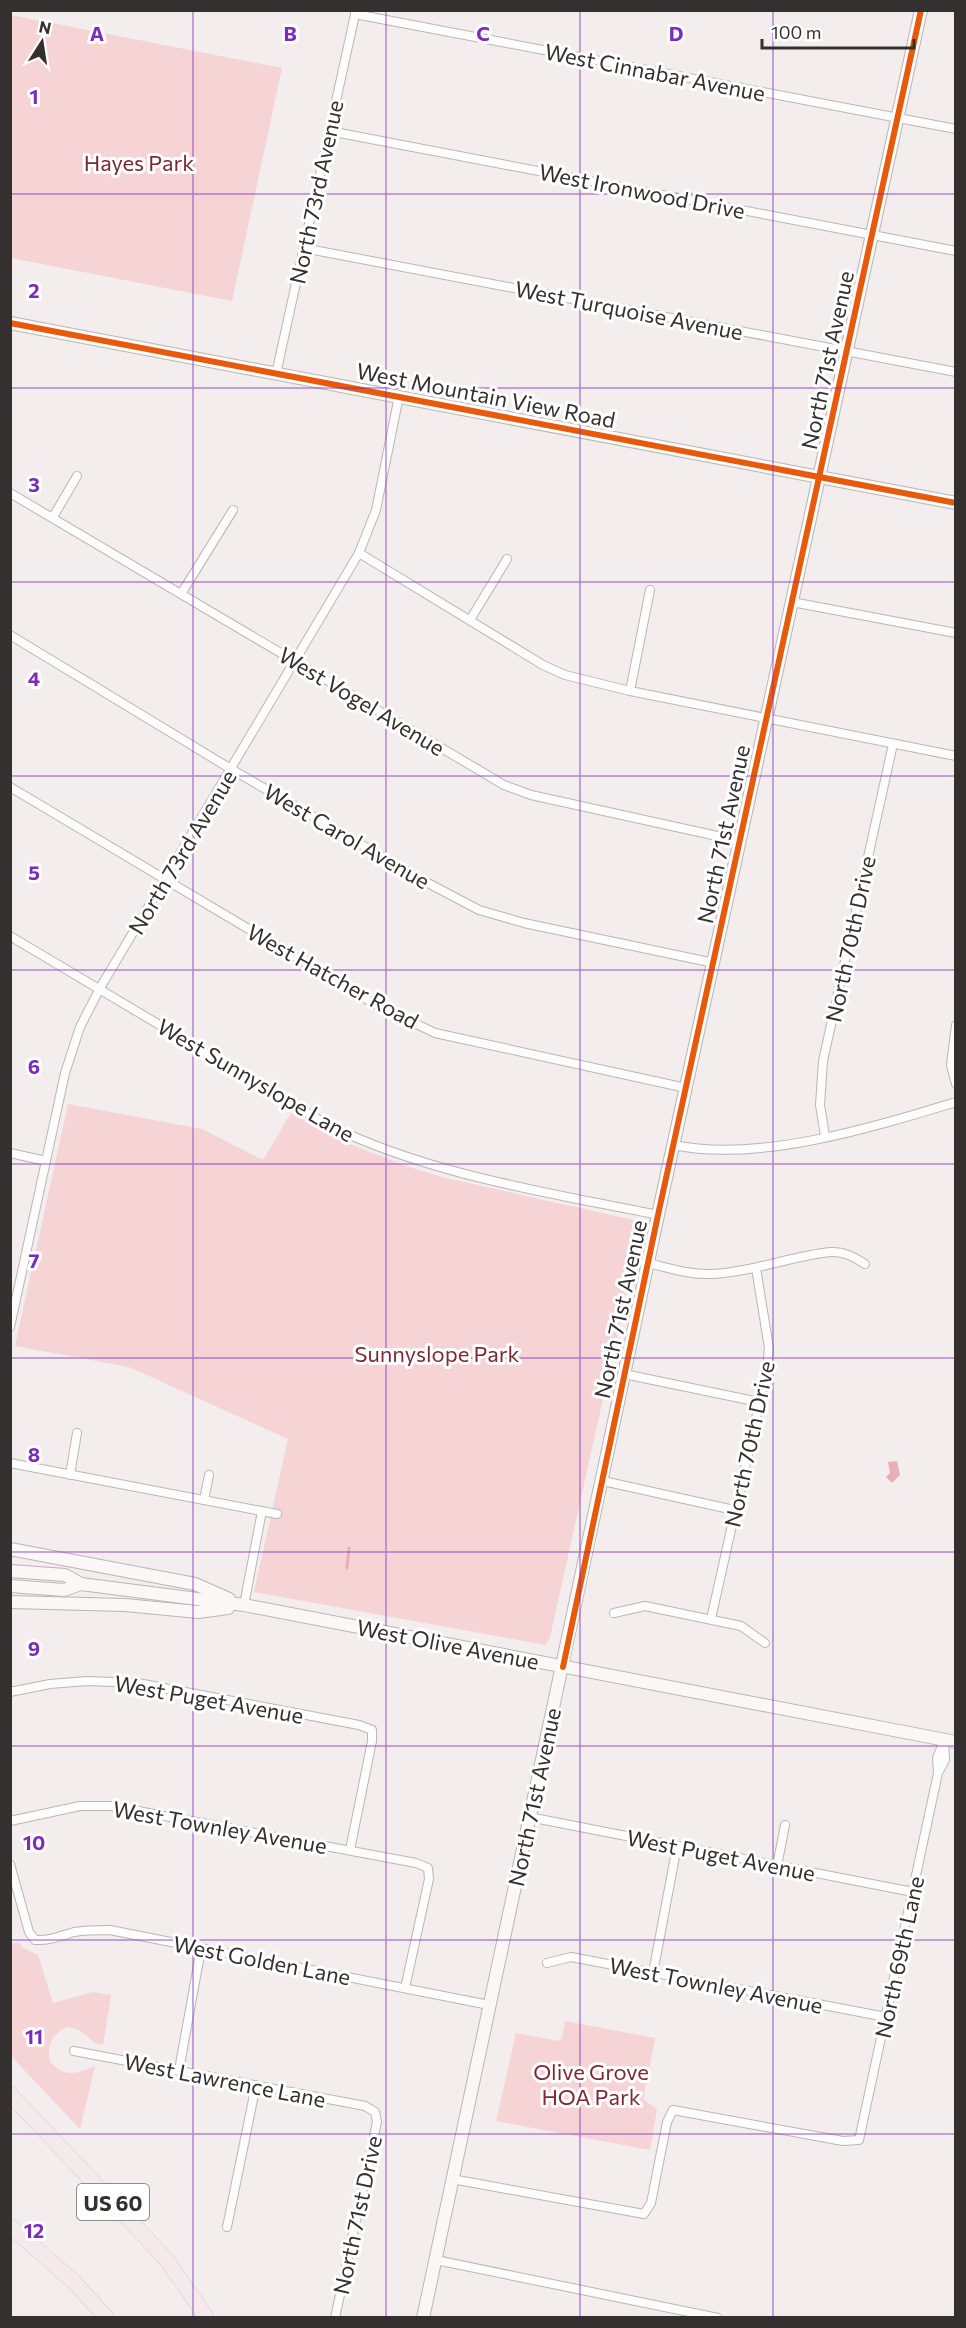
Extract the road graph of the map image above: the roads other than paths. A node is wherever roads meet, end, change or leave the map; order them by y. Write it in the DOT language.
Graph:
graph roads {
  1 [pos="921,10"];
  2 [pos="355,12"];
  3 [pos="898,119"];
  4 [pos="956,129"];
  5 [pos="329,131"];
  6 [pos="873,235"];
  7 [pos="303,248"];
  8 [pos="956,251"];
  9 [pos="10,323"];
  10 [pos="848,352"];
  11 [pos="956,372"];
  12 [pos="276,374"];
  13 [pos="399,396"];
  14 [pos="77,476"];
  15 [pos="819,478"];
  16 [pos="10,493"];
  17 [pos="956,503"];
  18 [pos="233,510"];
  19 [pos="53,517"];
  20 [pos="359,553"];
  21 [pos="507,559"];
  22 [pos="650,590"];
  23 [pos="181,594"];
  24 [pos="792,602"];
  25 [pos="470,620"];
  26 [pos="956,633"];
  27 [pos="10,635"];
  28 [pos="296,661"];
  29 [pos="630,691"];
  30 [pos="766,719"];
  31 [pos="893,744"];
  32 [pos="956,756"];
  33 [pos="231,769"];
  34 [pos="10,787"];
  35 [pos="740,841"];
  36 [pos="166,880"];
  37 [pos="10,936"];
  38 [pos="714,963"];
  39 [pos="100,988"];
  40 [pos="956,1025"];
  41 [pos="956,1084"];
  42 [pos="686,1089"];
  43 [pos="956,1102"];
  44 [pos="825,1136"];
  45 [pos="674,1145"];
  46 [pos="10,1153"];
  47 [pos="46,1161"];
  48 [pos="658,1215"];
  49 [pos="648,1263"];
  50 [pos="865,1264"];
  51 [pos="756,1268"];
  52 [pos="10,1327"];
  53 [pos="624,1374"];
  54 [pos="759,1402"];
  55 [pos="77,1433"];
  56 [pos="10,1463"];
  57 [pos="70,1474"];
  58 [pos="209,1475"];
  59 [pos="603,1482"];
  60 [pos="204,1500"];
  61 [pos="734,1510"];
  62 [pos="262,1511"];
  63 [pos="277,1514"];
  64 [pos="10,1549"];
  65 [pos="10,1571"];
  66 [pos="81,1584"];
  67 [pos="10,1586"];
  68 [pos="10,1602"];
  69 [pos="244,1605"];
  70 [pos="614,1613"];
  71 [pos="711,1619"];
  72 [pos="765,1642"];
  73 [pos="563,1666"];
  74 [pos="10,1692"];
  75 [pos="950,1741"];
  76 [pos="529,1817"];
  77 [pos="10,1821"];
  78 [pos="785,1825"];
  79 [pos="677,1846"];
  80 [pos="350,1850"];
  81 [pos="10,1864"];
  82 [pos="777,1866"];
  83 [pos="913,1892"];
  84 [pos="201,1949"];
  85 [pos="547,1963"];
  86 [pos="653,1972"];
  87 [pos="405,1988"];
  88 [pos="489,2005"];
  89 [pos="886,2017"];
  90 [pos="74,2051"];
  91 [pos="179,2070"];
  92 [pos="256,2085"];
  93 [pos="10,2094"];
  94 [pos="375,2112"];
  95 [pos="452,2179"];
  96 [pos="10,2226"];
  97 [pos="227,2227"];
  98 [pos="436,2260"];
  99 [pos="107,2318"];
  100 [pos="207,2318"];
  101 [pos="335,2318"];
  102 [pos="423,2318"];
  103 [pos="718,2318"];
  1 -- 3 [label="street, North 71st Avenue"];
  2 -- 3 [label="street, West Cinnabar Avenue"];
  2 -- 5 [label="street, North 73rd Avenue"];
  3 -- 4 [label="street, West Cinnabar Avenue"];
  3 -- 6 [label="street, North 71st Avenue"];
  5 -- 6 [label="street, West Ironwood Drive"];
  5 -- 7 [label="street, North 73rd Avenue"];
  6 -- 8 [label="street, West Ironwood Drive"];
  6 -- 10 [label="street, North 71st Avenue"];
  7 -- 10 [label="street, West Turquoise Avenue"];
  7 -- 12 [label="street, North 73rd Avenue"];
  9 -- 12 [label="street, West Mountain View Road"];
  10 -- 11 [label="street, West Turquoise Avenue"];
  10 -- 15 [label="street, North 71st Avenue"];
  12 -- 13 [label="street, West Mountain View Road"];
  13 -- 15 [label="street, West Mountain View Road"];
  13 -- 20 [label="street, North 73rd Avenue"];
  14 -- 19 [label="street"];
  15 -- 17 [label="street, West Mountain View Road"];
  15 -- 24 [label="street, North 71st Avenue"];
  16 -- 19 [label="street, West Vogel Avenue"];
  18 -- 23 [label="street"];
  19 -- 23 [label="street, West Vogel Avenue"];
  20 -- 25 [label="street"];
  20 -- 28 [label="street, North 73rd Avenue"];
  21 -- 25 [label="street"];
  22 -- 29 [label="street"];
  23 -- 28 [label="street, West Vogel Avenue"];
  24 -- 26 [label="street"];
  24 -- 30 [label="street, North 71st Avenue"];
  25 -- 29 [label="street"];
  27 -- 33 [label="street, West Carol Avenue"];
  28 -- 33 [label="street, North 73rd Avenue"];
  28 -- 35 [label="street, West Vogel Avenue"];
  29 -- 30 [label="street"];
  30 -- 31 [label="street"];
  30 -- 35 [label="street, North 71st Avenue"];
  31 -- 32 [label="street"];
  31 -- 44 [label="street, North 70th Drive"];
  33 -- 36 [label="street, North 73rd Avenue"];
  33 -- 38 [label="street, West Carol Avenue"];
  34 -- 36 [label="street, West Hatcher Road"];
  35 -- 38 [label="street, North 71st Avenue"];
  36 -- 39 [label="street, North 73rd Avenue"];
  36 -- 42 [label="street, West Hatcher Road"];
  37 -- 39 [label="street, West Sunnyslope Lane"];
  38 -- 42 [label="street, North 71st Avenue"];
  39 -- 47 [label="street, North 73rd Avenue"];
  39 -- 48 [label="street, West Sunnyslope Lane"];
  40 -- 41 [label="street"];
  42 -- 45 [label="street, North 71st Avenue"];
  43 -- 44 [label="street"];
  44 -- 45 [label="street"];
  45 -- 48 [label="street, North 71st Avenue"];
  46 -- 47 [label="street"];
  47 -- 52 [label="street, North 73rd Avenue"];
  48 -- 49 [label="street, North 71st Avenue"];
  49 -- 51 [label="street"];
  49 -- 53 [label="street, North 71st Avenue"];
  50 -- 51 [label="street"];
  51 -- 54 [label="street, North 70th Drive"];
  53 -- 54 [label="street"];
  53 -- 59 [label="street, North 71st Avenue"];
  54 -- 61 [label="street, North 70th Drive"];
  55 -- 57 [label="street"];
  56 -- 57 [label="street"];
  57 -- 60 [label="street"];
  58 -- 60 [label="street"];
  59 -- 61 [label="street"];
  59 -- 73 [label="street, North 71st Avenue"];
  60 -- 62 [label="street"];
  61 -- 71 [label="street, North 70th Drive"];
  62 -- 63 [label="street"];
  62 -- 69 [label="street"];
  64 -- 69 [label="street"];
  65 -- 66 [label="street, West Olive Avenue"];
  66 -- 67 [label="street, West Olive Avenue"];
  66 -- 69 [label="street, West Olive Avenue"];
  68 -- 69 [label="street"];
  69 -- 73 [label="street, West Olive Avenue"];
  70 -- 71 [label="street"];
  71 -- 72 [label="street"];
  73 -- 75 [label="street, West Olive Avenue"];
  73 -- 76 [label="street, North 71st Avenue"];
  74 -- 80 [label="street, West Puget Avenue"];
  75 -- 83 [label="street, North 69th Lane"];
  76 -- 79 [label="street, West Puget Avenue"];
  76 -- 88 [label="street, North 71st Avenue"];
  77 -- 80 [label="street, West Townley Avenue"];
  78 -- 82 [label="street"];
  79 -- 82 [label="street, West Puget Avenue"];
  79 -- 86 [label="street"];
  80 -- 87 [label="street, West Townley Avenue"];
  81 -- 84 [label="street, West Golden Lane"];
  82 -- 83 [label="street, West Puget Avenue"];
  83 -- 89 [label="street, North 69th Lane"];
  84 -- 87 [label="street, West Golden Lane"];
  84 -- 91 [label="street"];
  85 -- 86 [label="street, West Townley Avenue"];
  86 -- 89 [label="street, West Townley Avenue"];
  87 -- 88 [label="street, West Golden Lane"];
  88 -- 95 [label="street, North 71st Avenue"];
  89 -- 95 [label="street, North 69th Lane"];
  90 -- 91 [label="street, West Lawrence Lane"];
  91 -- 92 [label="street, West Lawrence Lane"];
  92 -- 94 [label="street, West Lawrence Lane"];
  92 -- 97 [label="street"];
  93 -- 100 [label="highway, US 60"];
  94 -- 101 [label="street, North 71st Drive"];
  95 -- 98 [label="street, North 71st Avenue"];
  96 -- 99 [label="highway"];
  98 -- 102 [label="street, North 71st Avenue"];
  98 -- 103 [label="street"];
}
